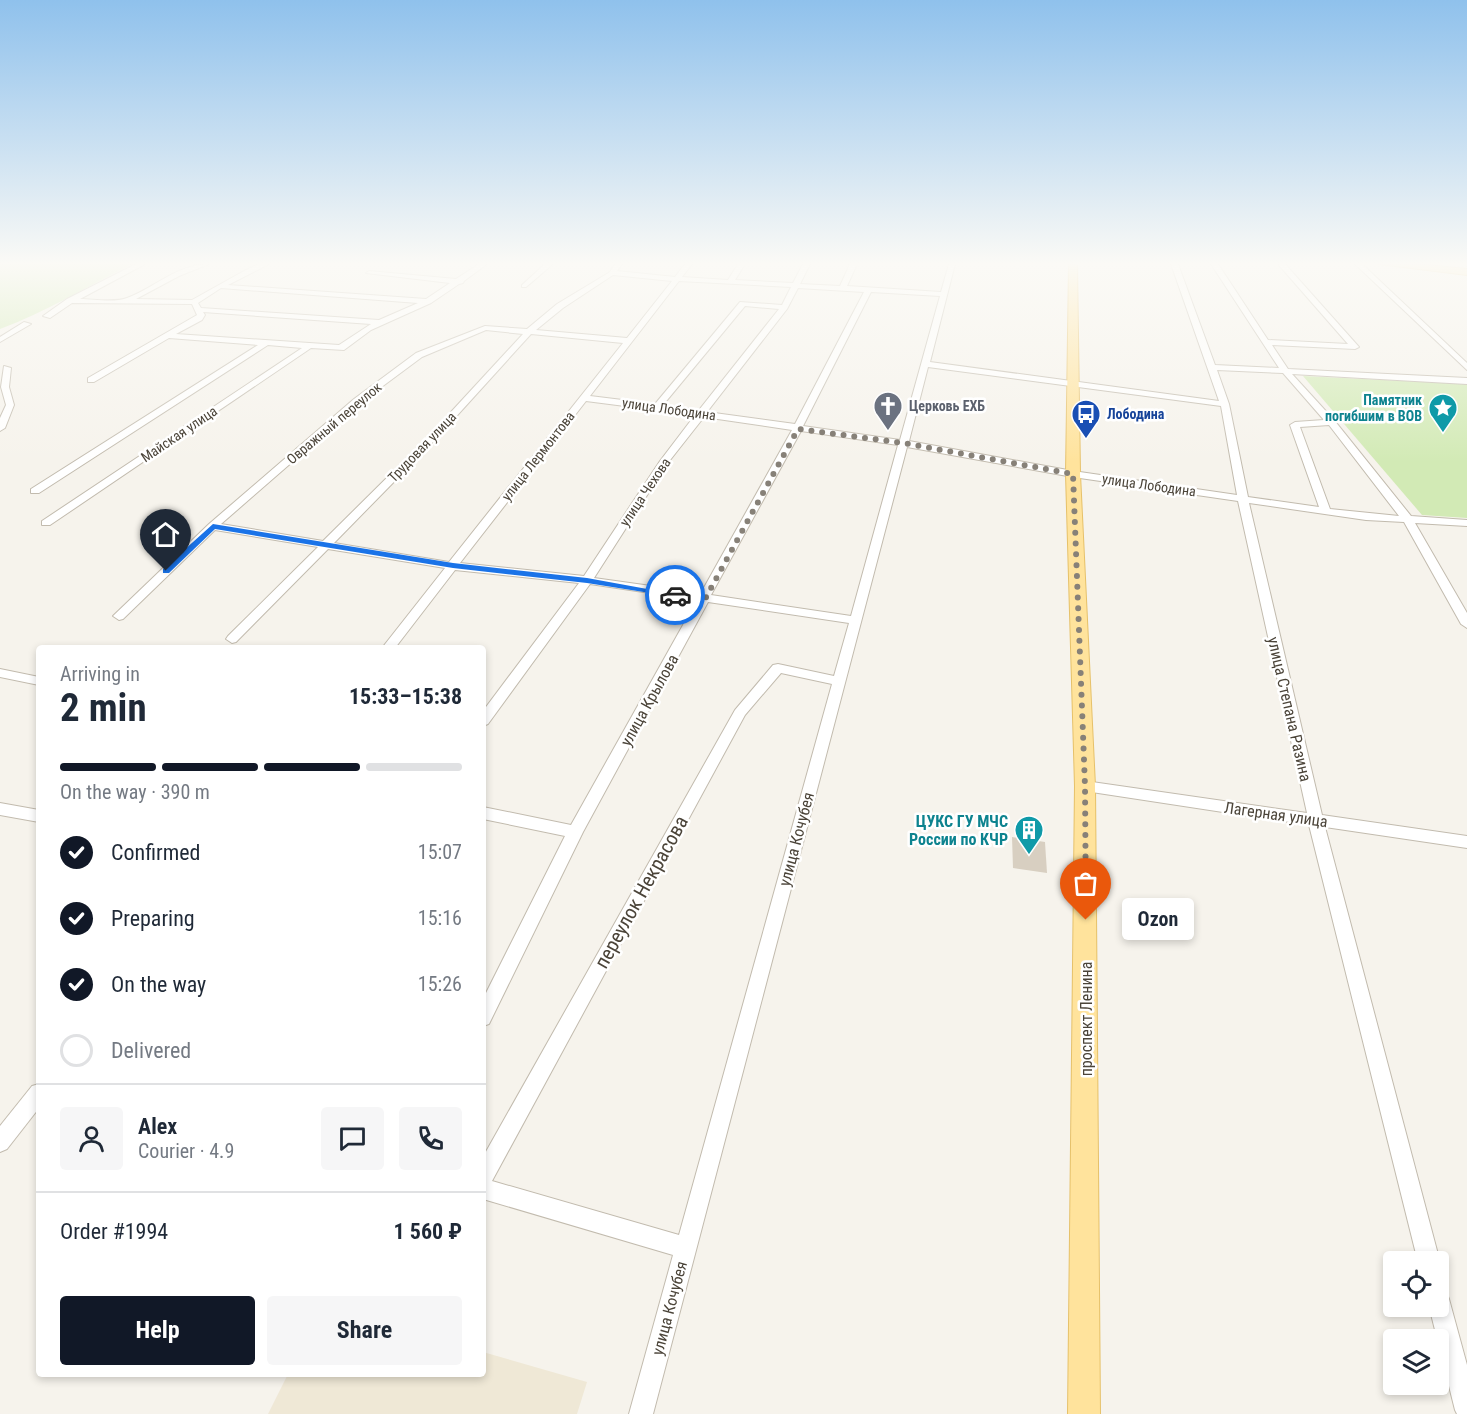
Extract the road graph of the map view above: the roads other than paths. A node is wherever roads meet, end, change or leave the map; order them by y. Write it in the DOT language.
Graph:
graph roads {
  1 [pos="15,330"];
  2 [pos="178,330"];
  3 [pos="368,330"];
  4 [pos="480,330"];
  5 [pos="507,330"];
  6 [pos="531,330"];
  7 [pos="638,330"];
  8 [pos="721,330"];
  9 [pos="767,330"];
  10 [pos="848,330"];
  11 [pos="934,330"];
  12 [pos="1074,330"];
  13 [pos="1199,330"];
  14 [pos="1258,330"];
  15 [pos="1340,330"];
  16 [pos="1427,330"];
  17 [pos="529,332"];
  18 [pos="168,336"];
  19 [pos="0,338"];
  20 [pos="629,341"];
  21 [pos="268,342"];
  22 [pos="1266,342"];
  23 [pos="311,345"];
  24 [pos="924,364"];
  25 [pos="1213,367"];
  26 [pos="7,368"];
  27 [pos="1467,368"];
  28 [pos="1286,372"];
  29 [pos="92,380"];
  30 [pos="1467,381"];
  31 [pos="1074,386"];
  32 [pos="582,398"];
  33 [pos="1225,404"];
  34 [pos="657,407"];
  35 [pos="703,414"];
  36 [pos="1331,422"];
  37 [pos="0,428"];
  38 [pos="798,429"];
  39 [pos="903,443"];
  40 [pos="1073,474"];
  41 [pos="35,491"];
  42 [pos="1243,499"];
  43 [pos="1326,511"];
  44 [pos="1407,519"];
  45 [pos="46,523"];
  46 [pos="1467,523"];
  47 [pos="213,526"];
  48 [pos="325,545"];
  49 [pos="453,566"];
  50 [pos="587,580"];
  51 [pos="705,599"];
  52 [pos="119,616"];
  53 [pos="855,620"];
  54 [pos="1467,624"];
  55 [pos="232,639"];
  56 [pos="390,645"];
  57 [pos="0,673"];
  58 [pos="36,680"];
  59 [pos="839,681"];
  60 [pos="486,717"];
  61 [pos="1085,786"];
  62 [pos="0,809"];
  63 [pos="486,814"];
  64 [pos="36,815"];
  65 [pos="1315,820"];
  66 [pos="574,832"];
  67 [pos="1467,843"];
  68 [pos="486,1012"];
  69 [pos="36,1097"];
  70 [pos="0,1142"];
  71 [pos="486,1172"];
  72 [pos="486,1190"];
  73 [pos="685,1248"];
  74 [pos="1426,1251"];
  75 [pos="1443,1317"];
  76 [pos="1467,1410"];
  77 [pos="641,1414"];
  78 [pos="1084,1414"];
  1 -- 19 [label="street"];
  2 -- 18 [label="street"];
  3 -- 23 [label="street"];
  4 -- 47 [label="street, Овражный переулок"];
  5 -- 17 [label="street, Овражный переулок"];
  6 -- 17 [label="street, Трудовая улица"];
  7 -- 20 [label="street, улица Лермонтова"];
  8 -- 34 [label="street"];
  9 -- 35 [label="street, улица Чехова"];
  10 -- 38 [label="street, улица Крылова"];
  11 -- 24 [label="street, улица Кочубея"];
  12 -- 31 [label="main road, проспект Ленина"];
  13 -- 25 [label="street, улица Степана Разина"];
  14 -- 22 [label="street"];
  15 -- 22 [label="street"];
  16 -- 27 [label="street"];
  17 -- 20 [label="street, Овражный переулок"];
  17 -- 48 [label="street, Трудовая улица"];
  18 -- 21 [label="street"];
  18 -- 29 [label="street"];
  20 -- 32 [label="street, улица Лермонтова"];
  21 -- 23 [label="street"];
  21 -- 41 [label="street"];
  22 -- 28 [label="street"];
  23 -- 45 [label="street, Майская улица"];
  24 -- 31 [label="street"];
  24 -- 39 [label="street, улица Кочубея"];
  25 -- 28 [label="street"];
  25 -- 33 [label="street, улица Степана Разина"];
  26 -- 37 [label="street"];
  28 -- 30 [label="street"];
  28 -- 36 [label="street"];
  31 -- 33 [label="street"];
  31 -- 40 [label="main road, проспект Ленина"];
  32 -- 34 [label="street, улица Лободина"];
  32 -- 49 [label="street, улица Лермонтова"];
  33 -- 42 [label="street, улица Степана Разина"];
  34 -- 35 [label="street, улица Лободина"];
  35 -- 38 [label="street, улица Лободина"];
  35 -- 50 [label="street, улица Чехова"];
  36 -- 43 [label="street"];
  36 -- 44 [label="street"];
  38 -- 39 [label="street, улица Лободина"];
  38 -- 51 [label="street, улица Крылова"];
  39 -- 40 [label="street, улица Лободина"];
  39 -- 53 [label="street, улица Кочубея"];
  40 -- 42 [label="street, улица Лободина"];
  40 -- 61 [label="main road, проспект Ленина"];
  42 -- 43 [label="street, улица Лободина"];
  42 -- 65 [label="street, улица Степана Разина"];
  43 -- 44 [label="street, улица Лободина"];
  44 -- 46 [label="street, улица Лободина"];
  44 -- 54 [label="street"];
  47 -- 48 [label="street"];
  47 -- 52 [label="street, Овражный переулок"];
  48 -- 49 [label="street"];
  48 -- 55 [label="street, Трудовая улица"];
  49 -- 50 [label="street"];
  49 -- 56 [label="street, улица Лермонтова"];
  50 -- 51 [label="street"];
  50 -- 60 [label="street, улица Чехова"];
  51 -- 53 [label="street"];
  51 -- 66 [label="street, улица Крылова"];
  53 -- 59 [label="street, улица Кочубея"];
  57 -- 58 [label="street"];
  59 -- 71 [label="street, переулок Некрасова"];
  59 -- 73 [label="street, улица Кочубея"];
  61 -- 65 [label="street, Лагерная улица"];
  61 -- 78 [label="main road, проспект Ленина"];
  62 -- 64 [label="street"];
  63 -- 66 [label="street"];
  65 -- 67 [label="street, Лагерная улица"];
  65 -- 74 [label="street, улица Степана Разина"];
  66 -- 68 [label="street, улица Крылова"];
  69 -- 70 [label="street"];
  72 -- 73 [label="street"];
  73 -- 77 [label="street, улица Кочубея"];
  75 -- 76 [label="street"];
}
